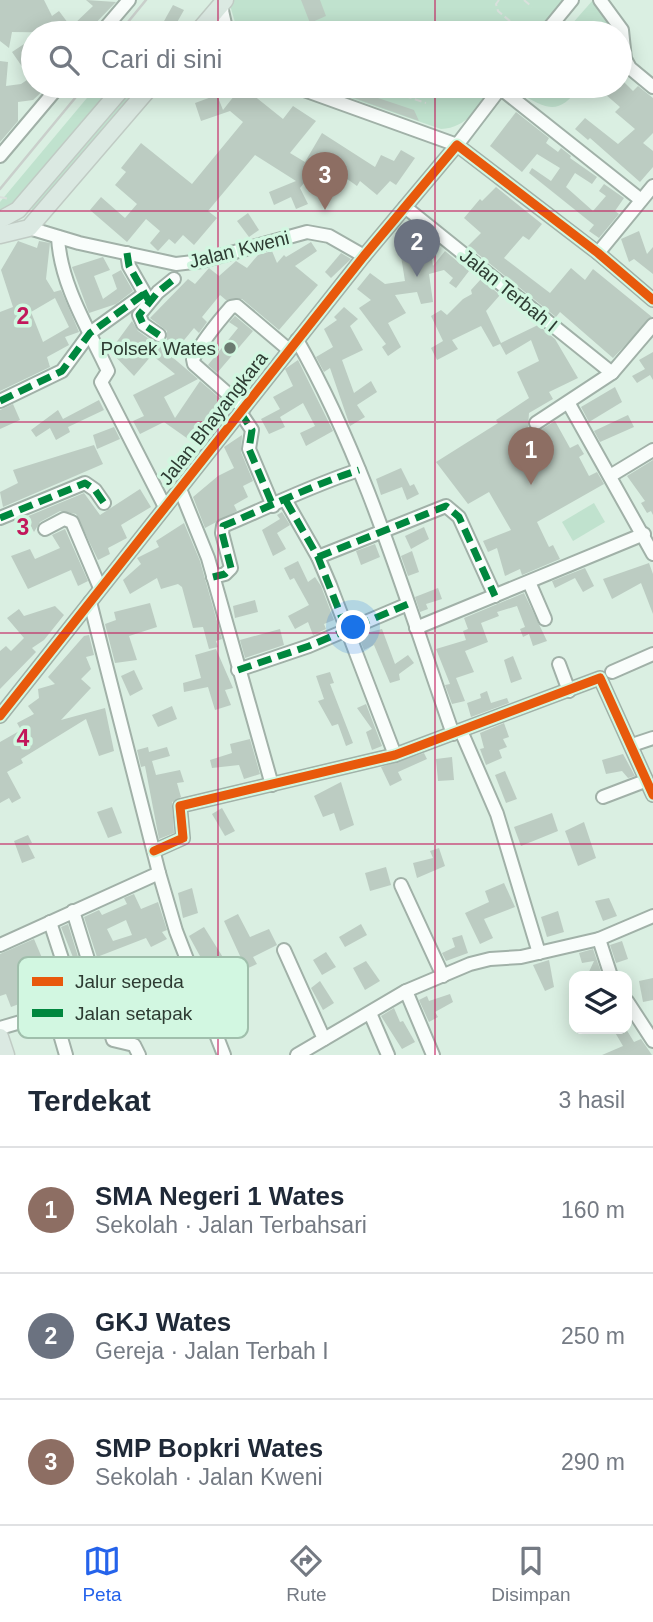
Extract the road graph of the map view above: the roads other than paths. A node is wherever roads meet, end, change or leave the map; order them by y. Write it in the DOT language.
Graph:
graph roads {
  1 [pos="129,0"];
  2 [pos="572,0"];
  3 [pos="600,0"];
  4 [pos="223,3"];
  5 [pos="112,21"];
  6 [pos="207,21"];
  7 [pos="225,21"];
  8 [pos="555,21"];
  9 [pos="615,21"];
  10 [pos="632,70"];
  11 [pos="653,87"];
  12 [pos="49,98"];
  13 [pos="114,98"];
  14 [pos="141,98"];
  15 [pos="326,98"];
  16 [pos="493,98"];
  17 [pos="515,98"];
  18 [pos="457,145"];
  19 [pos="0,156"];
  20 [pos="653,186"];
  21 [pos="641,200"];
  22 [pos="405,207"];
  23 [pos="0,220"];
  24 [pos="29,228"];
  25 [pos="0,235"];
  26 [pos="58,237"];
  27 [pos="127,253"];
  28 [pos="598,253"];
  29 [pos="365,256"];
  30 [pos="174,279"];
  31 [pos="147,298"];
  32 [pos="653,300"];
  33 [pos="653,325"];
  34 [pos="90,333"];
  35 [pos="159,335"];
  36 [pos="293,345"];
  37 [pos="612,373"];
  38 [pos="0,401"];
  39 [pos="569,404"];
  40 [pos="242,410"];
  41 [pos="536,423"];
  42 [pos="653,450"];
  43 [pos="359,470"];
  44 [pos="611,475"];
  45 [pos="180,489"];
  46 [pos="104,503"];
  47 [pos="279,503"];
  48 [pos="165,507"];
  49 [pos="0,518"];
  50 [pos="45,529"];
  51 [pos="381,531"];
  52 [pos="644,534"];
  53 [pos="653,554"];
  54 [pos="318,556"];
  55 [pos="213,577"];
  56 [pos="529,582"];
  57 [pos="100,587"];
  58 [pos="495,596"];
  59 [pos="90,602"];
  60 [pos="408,604"];
  61 [pos="545,619"];
  62 [pos="416,628"];
  63 [pos="347,631"];
  64 [pos="653,654"];
  65 [pos="559,664"];
  66 [pos="238,670"];
  67 [pos="606,675"];
  68 [pos="569,691"];
  69 [pos="0,716"];
  70 [pos="457,732"];
  71 [pos="653,738"];
  72 [pos="632,745"];
  73 [pos="395,755"];
  74 [pos="645,781"];
  75 [pos="272,785"];
  76 [pos="653,795"];
  77 [pos="603,797"];
  78 [pos="154,851"];
  79 [pos="159,873"];
  80 [pos="401,885"];
  81 [pos="73,911"];
  82 [pos="653,916"];
  83 [pos="50,922"];
  84 [pos="599,939"];
  85 [pos="0,945"];
  86 [pos="284,950"];
  87 [pos="539,953"];
  88 [pos="61,957"];
  89 [pos="87,957"];
  90 [pos="186,957"];
  91 [pos="609,971"];
  92 [pos="443,976"];
  93 [pos="406,991"];
  94 [pos="632,1008"];
  95 [pos="370,1013"];
  96 [pos="18,1023"];
  97 [pos="0,1028"];
  98 [pos="651,1034"];
  99 [pos="0,1037"];
  100 [pos="61,1038"];
  101 [pos="112,1038"];
  102 [pos="217,1038"];
  103 [pos="324,1039"];
  104 [pos="6,1055"];
  105 [pos="66,1055"];
  106 [pos="139,1055"];
  107 [pos="224,1055"];
  108 [pos="297,1055"];
  109 [pos="388,1055"];
  110 [pos="433,1055"];
  1 -- 5 [label="street"];
  2 -- 8 [label="street"];
  3 -- 9 [label="street"];
  4 -- 6 [label="main road"];
  4 -- 7 [label="street"];
  10 -- 11 [label="street"];
  12 -- 19 [label="street"];
  13 -- 23 [label="main road"];
  14 -- 24 [label="main road"];
  15 -- 18 [label="street"];
  16 -- 18 [label="street, Jalan Bhayangkara"];
  17 -- 21 [label="street"];
  18 -- 22 [label="street, Jalan Bhayangkara"];
  18 -- 28 [label="street"];
  20 -- 21 [label="street"];
  21 -- 28 [label="street"];
  22 -- 29 [label="street, Jalan Bhayangkara"];
  22 -- 37 [label="street, Jalan Terbah I"];
  24 -- 25 [label="main road"];
  24 -- 26 [label="street, Jalan Kweni"];
  26 -- 27 [label="street, Jalan Kweni"];
  26 -- 34 [label="street"];
  27 -- 29 [label="street, Jalan Kweni"];
  27 -- 31 [label="street"];
  28 -- 32 [label="street"];
  29 -- 36 [label="street, Jalan Bhayangkara"];
  30 -- 31 [label="street"];
  31 -- 34 [label="street"];
  31 -- 35 [label="street"];
  33 -- 37 [label="street"];
  34 -- 38 [label="street"];
  34 -- 48 [label="street"];
  36 -- 40 [label="street, Jalan Bhayangkara"];
  36 -- 40 [label="street"];
  36 -- 43 [label="street"];
  37 -- 39 [label="street"];
  39 -- 41 [label="street"];
  39 -- 44 [label="street"];
  40 -- 45 [label="street, Jalan Bhayangkara"];
  40 -- 47 [label="street"];
  42 -- 44 [label="street"];
  43 -- 47 [label="street"];
  43 -- 51 [label="street"];
  44 -- 52 [label="street"];
  45 -- 48 [label="street, Jalan Bhayangkara"];
  45 -- 55 [label="street"];
  46 -- 49 [label="street"];
  47 -- 54 [label="street"];
  47 -- 55 [label="street"];
  48 -- 57 [label="street, Jalan Bhayangkara"];
  50 -- 57 [label="street"];
  51 -- 54 [label="street"];
  51 -- 58 [label="street"];
  51 -- 60 [label="street"];
  52 -- 53 [label="street"];
  52 -- 56 [label="street"];
  54 -- 63 [label="street"];
  55 -- 66 [label="street"];
  56 -- 58 [label="street"];
  56 -- 61 [label="street"];
  57 -- 59 [label="street, Jalan Bhayangkara"];
  58 -- 62 [label="street"];
  59 -- 69 [label="street, Jalan Bhayangkara"];
  59 -- 78 [label="street"];
  60 -- 62 [label="street"];
  60 -- 63 [label="street"];
  62 -- 70 [label="street"];
  63 -- 66 [label="street"];
  63 -- 73 [label="street"];
  64 -- 67 [label="street"];
  65 -- 68 [label="street"];
  66 -- 75 [label="street"];
  67 -- 68 [label="street"];
  67 -- 72 [label="street"];
  68 -- 70 [label="street"];
  70 -- 73 [label="street"];
  70 -- 87 [label="street"];
  71 -- 72 [label="street"];
  72 -- 74 [label="street"];
  73 -- 75 [label="street"];
  74 -- 76 [label="street"];
  74 -- 77 [label="street"];
  75 -- 78 [label="street"];
  78 -- 79 [label="street"];
  79 -- 81 [label="street"];
  79 -- 90 [label="street"];
  80 -- 92 [label="street"];
  81 -- 83 [label="street"];
  81 -- 89 [label="street"];
  82 -- 84 [label="street"];
  83 -- 85 [label="street"];
  83 -- 88 [label="street"];
  84 -- 87 [label="street"];
  84 -- 91 [label="street"];
  86 -- 103 [label="street"];
  87 -- 92 [label="street"];
  92 -- 93 [label="street"];
  93 -- 95 [label="street"];
  93 -- 110 [label="street"];
  94 -- 98 [label="street"];
  95 -- 103 [label="street"];
  95 -- 109 [label="street"];
  96 -- 97 [label="street"];
  99 -- 104 [label="main road"];
  100 -- 105 [label="street"];
  101 -- 106 [label="street"];
  102 -- 107 [label="street"];
  103 -- 108 [label="street"];
}
